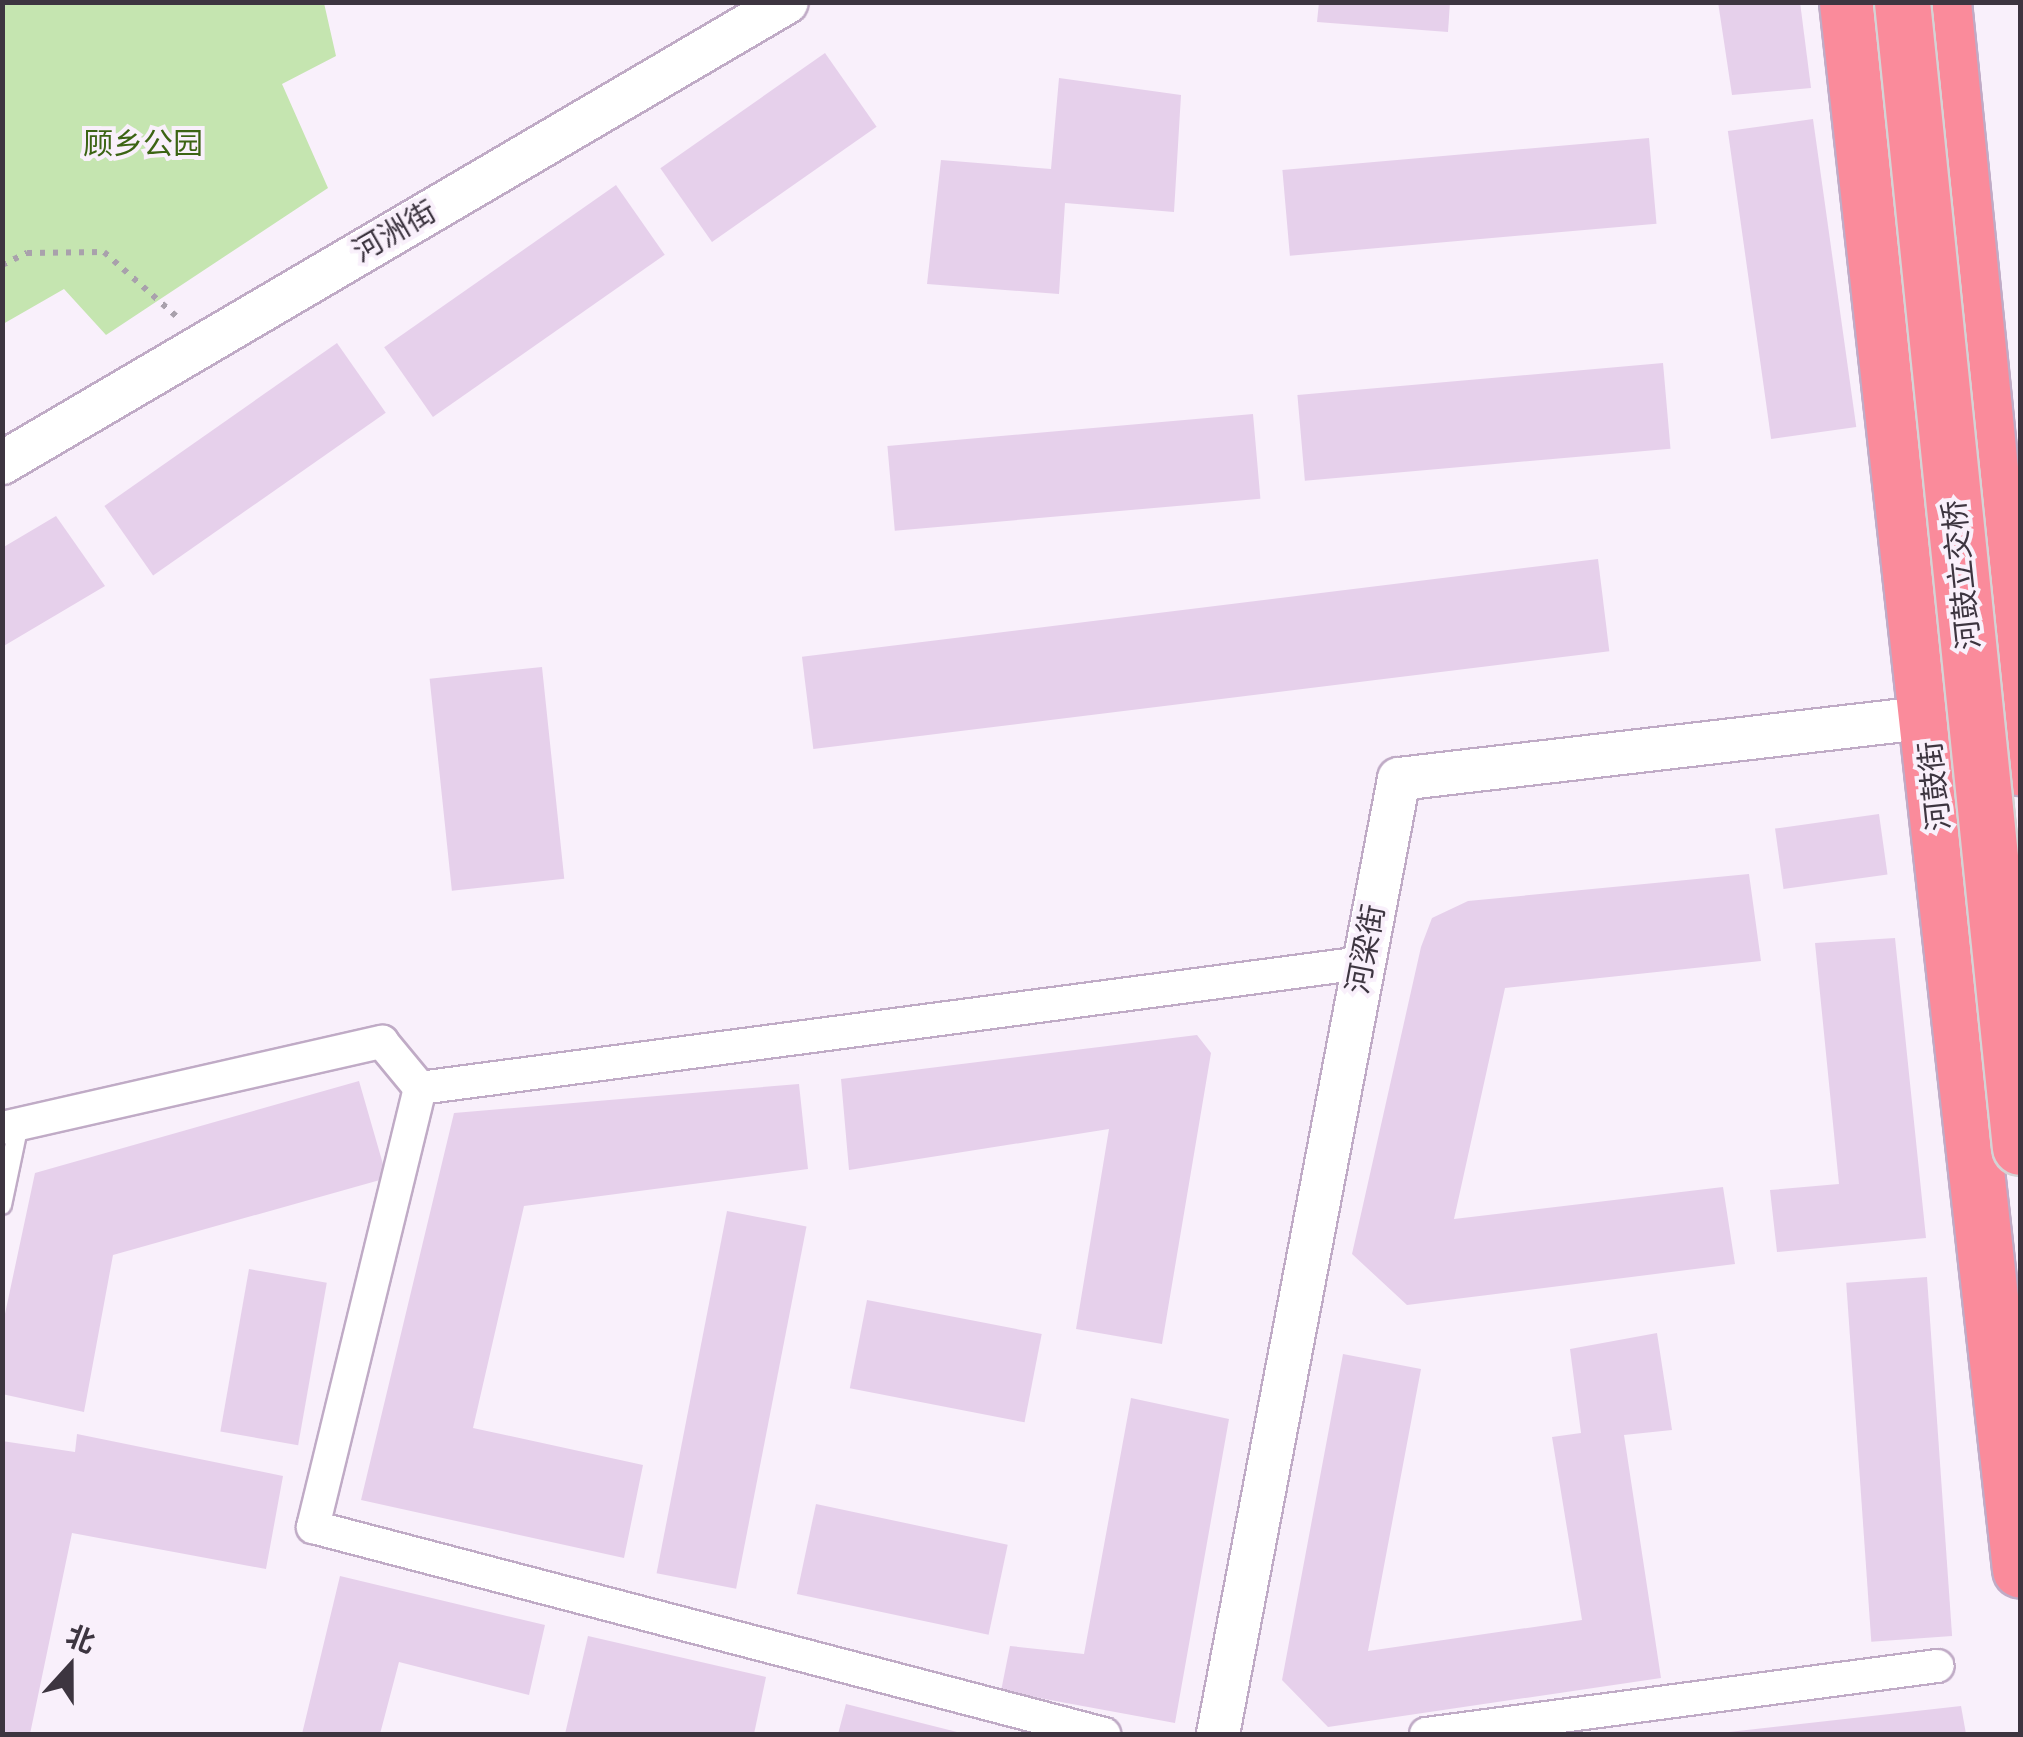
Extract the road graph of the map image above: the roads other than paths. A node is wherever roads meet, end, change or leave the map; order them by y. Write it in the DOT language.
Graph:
graph roads {
  1 [pos="786,2"];
  2 [pos="1847,2"];
  3 [pos="1902,2"];
  4 [pos="1943,2"];
  5 [pos="2,463"];
  6 [pos="2017,704"];
  7 [pos="1926,719"];
  8 [pos="2020,768"];
  9 [pos="1362,963"];
  10 [pos="420,1088"];
  11 [pos="11,1126"];
  12 [pos="2020,1147"];
  13 [pos="2,1205"];
  14 [pos="2020,1569"];
  15 [pos="1938,1666"];
  16 [pos="1104,1734"];
  17 [pos="1218,1734"];
  18 [pos="1426,1734"];
  1 -- 5 [label="street, 河洲街"];
  2 -- 7 [label="highway, 河鼓街"];
  3 -- 12 [label="highway, 河鼓立交桥, bridge"];
  4 -- 6 [label="highway"];
  6 -- 7 [label="street, 河梁街"];
  6 -- 8 [label="highway"];
  7 -- 9 [label="street, 河梁街"];
  7 -- 14 [label="highway, 河鼓街"];
  9 -- 10 [label="street"];
  9 -- 17 [label="street, 河梁街"];
  10 -- 11 [label="street"];
  10 -- 16 [label="street"];
  11 -- 13 [label="lane"];
  15 -- 18 [label="street"];
}
